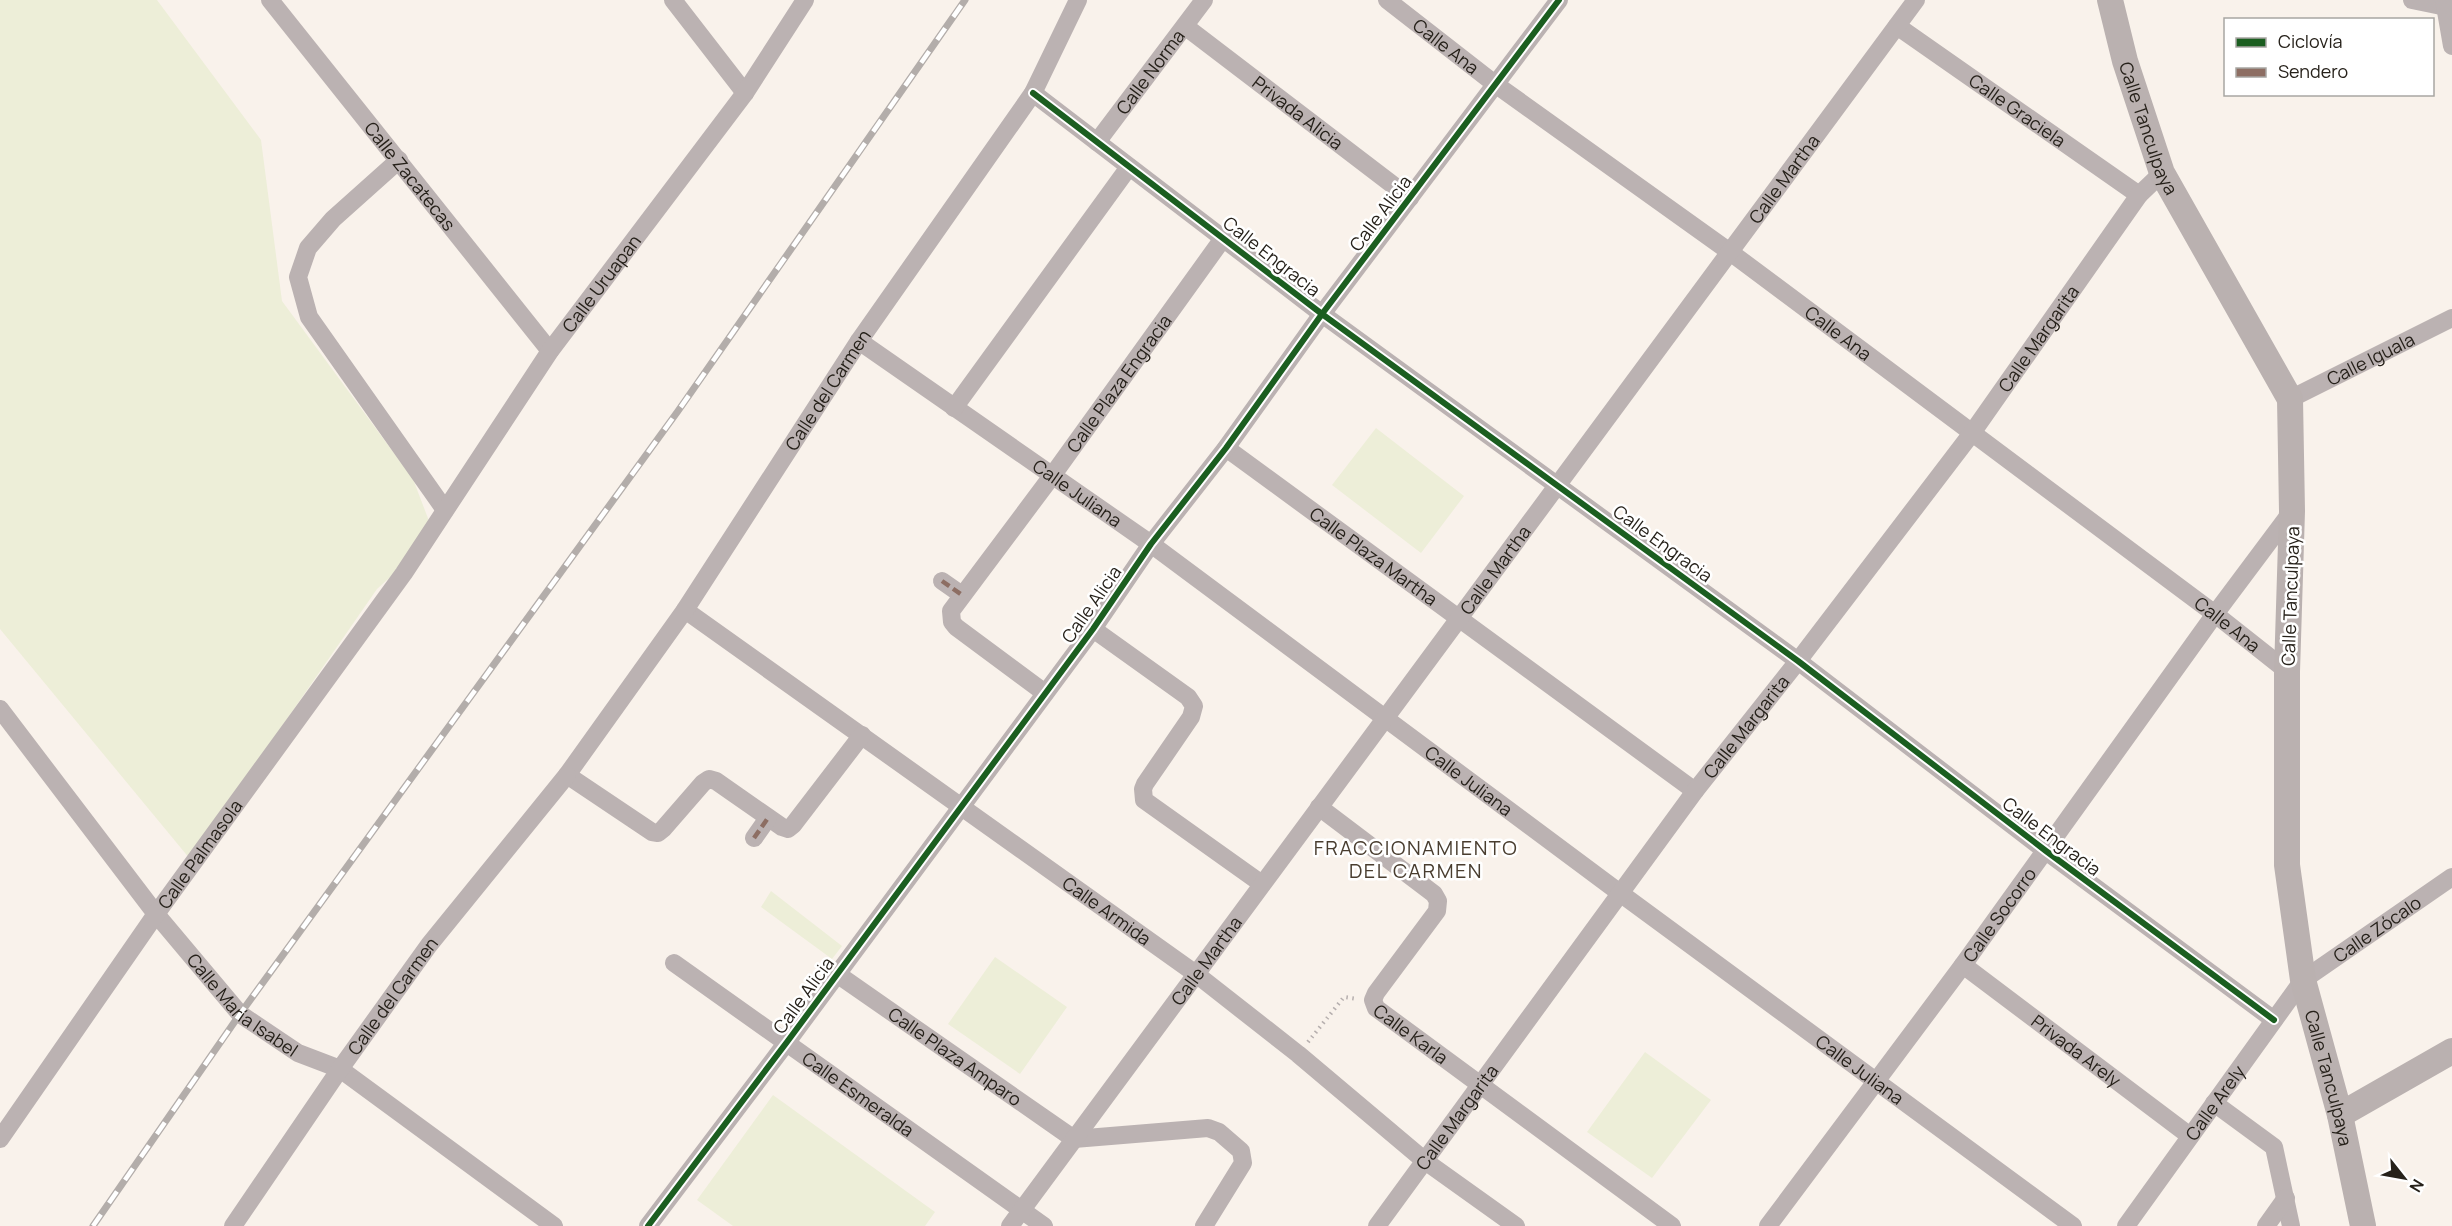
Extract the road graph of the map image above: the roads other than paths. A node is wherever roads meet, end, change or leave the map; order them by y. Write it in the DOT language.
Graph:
graph roads {
  1 [pos="270,0"];
  2 [pos="673,0"];
  3 [pos="806,0"];
  4 [pos="1078,0"];
  5 [pos="1204,0"];
  6 [pos="1387,0"];
  7 [pos="1559,0"];
  8 [pos="1916,0"];
  9 [pos="2110,0"];
  10 [pos="2412,0"];
  11 [pos="2445,4"];
  12 [pos="1897,26"];
  13 [pos="1186,27"];
  14 [pos="2452,46"];
  15 [pos="1495,84"];
  16 [pos="745,93"];
  17 [pos="1032,93"];
  18 [pos="1097,142"];
  19 [pos="399,160"];
  20 [pos="1129,167"];
  21 [pos="2162,173"];
  22 [pos="2139,195"];
  23 [pos="1410,198"];
  24 [pos="1224,237"];
  25 [pos="1730,252"];
  26 [pos="1322,314"];
  27 [pos="2452,318"];
  28 [pos="859,341"];
  29 [pos="550,351"];
  30 [pos="2290,399"];
  31 [pos="954,408"];
  32 [pos="1972,433"];
  33 [pos="1226,448"];
  34 [pos="1052,476"];
  35 [pos="1558,484"];
  36 [pos="445,510"];
  37 [pos="2292,511"];
  38 [pos="1151,544"];
  39 [pos="404,573"];
  40 [pos="942,580"];
  41 [pos="962,595"];
  42 [pos="685,610"];
  43 [pos="2215,614"];
  44 [pos="1458,620"];
  45 [pos="1093,629"];
  46 [pos="1798,661"];
  47 [pos="2287,671"];
  48 [pos="1045,693"];
  49 [pos="0,709"];
  50 [pos="1386,717"];
  51 [pos="862,735"];
  52 [pos="568,774"];
  53 [pos="1695,791"];
  54 [pos="962,805"];
  55 [pos="1319,807"];
  56 [pos="768,818"];
  57 [pos="754,838"];
  58 [pos="2046,851"];
  59 [pos="2452,877"];
  60 [pos="1262,884"];
  61 [pos="1620,893"];
  62 [pos="156,914"];
  63 [pos="674,963"];
  64 [pos="1963,965"];
  65 [pos="837,974"];
  66 [pos="1196,974"];
  67 [pos="2302,980"];
  68 [pos="2274,1020"];
  69 [pos="787,1042"];
  70 [pos="2452,1051"];
  71 [pos="340,1069"];
  72 [pos="1876,1082"];
  73 [pos="1479,1085"];
  74 [pos="2214,1103"];
  75 [pos="2340,1115"];
  76 [pos="2190,1136"];
  77 [pos="0,1139"];
  78 [pos="1074,1140"];
  79 [pos="1425,1161"];
  80 [pos="2286,1198"];
  81 [pos="1021,1210"];
  82 [pos="233,1226"];
  83 [pos="554,1226"];
  84 [pos="648,1226"];
  85 [pos="1010,1226"];
  86 [pos="1044,1226"];
  87 [pos="1204,1226"];
  88 [pos="1377,1226"];
  89 [pos="1516,1226"];
  90 [pos="1672,1226"];
  91 [pos="1768,1226"];
  92 [pos="2073,1226"];
  93 [pos="2126,1226"];
  94 [pos="2266,1226"];
  95 [pos="2291,1226"];
  96 [pos="2362,1226"];
  1 -- 19 [label="street, Calle Zacatecas"];
  2 -- 16 [label="street"];
  3 -- 16 [label="street, Calle Uruapan"];
  4 -- 17 [label="street, Calle del Carmen"];
  5 -- 13 [label="street, Calle Norma"];
  6 -- 15 [label="street, Calle Ana"];
  7 -- 15 [label="street, Calle Alicia"];
  8 -- 12 [label="street, Calle Martha"];
  9 -- 21 [label="street, Calle Tanculpaya"];
  10 -- 11 [label="street"];
  11 -- 14 [label="street"];
  12 -- 22 [label="street, Calle Graciela"];
  12 -- 25 [label="street, Calle Martha"];
  13 -- 18 [label="street, Calle Norma"];
  13 -- 23 [label="street, Privada Alicia"];
  15 -- 23 [label="street, Calle Alicia"];
  15 -- 25 [label="street, Calle Ana"];
  16 -- 29 [label="street, Calle Uruapan"];
  17 -- 18 [label="street, Calle Engracia"];
  17 -- 28 [label="street, Calle del Carmen"];
  18 -- 20 [label="street, Calle Engracia"];
  19 -- 29 [label="street, Calle Zacatecas"];
  19 -- 36 [label="street"];
  20 -- 24 [label="street, Calle Engracia"];
  20 -- 31 [label="street"];
  21 -- 22 [label="street, Calle Margarita"];
  21 -- 30 [label="street, Calle Tanculpaya"];
  22 -- 32 [label="street, Calle Margarita"];
  23 -- 26 [label="street, Calle Alicia"];
  24 -- 26 [label="street, Calle Engracia"];
  24 -- 34 [label="street, Calle Plaza Engracia"];
  25 -- 32 [label="street, Calle Ana"];
  25 -- 35 [label="street, Calle Martha"];
  26 -- 33 [label="street, Calle Alicia"];
  26 -- 35 [label="street, Calle Engracia"];
  27 -- 30 [label="street, Calle Iguala"];
  28 -- 31 [label="street, Calle Juliana"];
  28 -- 42 [label="street, Calle del Carmen"];
  29 -- 36 [label="street, Calle Uruapan"];
  30 -- 37 [label="street, Calle Tanculpaya"];
  31 -- 34 [label="street, Calle Juliana"];
  32 -- 43 [label="street, Calle Ana"];
  32 -- 46 [label="street, Calle Margarita"];
  33 -- 38 [label="street, Calle Alicia"];
  33 -- 44 [label="street, Calle Plaza Martha"];
  34 -- 38 [label="street, Calle Juliana"];
  34 -- 41 [label="street, Calle Plaza Engracia"];
  35 -- 44 [label="street, Calle Martha"];
  35 -- 46 [label="street, Calle Engracia"];
  36 -- 39 [label="street, Calle Uruapan"];
  37 -- 43 [label="street, Calle Socorro"];
  37 -- 47 [label="street, Calle Tanculpaya"];
  38 -- 45 [label="street, Calle Alicia"];
  38 -- 50 [label="street, Calle Juliana"];
  39 -- 62 [label="street, Calle Palmasola"];
  40 -- 41 [label="street"];
  41 -- 48 [label="street, Calle Plaza Engracia"];
  42 -- 51 [label="street, Calle Armida"];
  42 -- 52 [label="street, Calle del Carmen"];
  43 -- 47 [label="street, Calle Ana"];
  43 -- 58 [label="street, Calle Socorro"];
  44 -- 50 [label="street, Calle Martha"];
  44 -- 53 [label="street, Calle Plaza Martha"];
  45 -- 48 [label="street, Calle Alicia"];
  45 -- 60 [label="street"];
  46 -- 53 [label="street, Calle Margarita"];
  46 -- 58 [label="street, Calle Engracia"];
  47 -- 67 [label="street, Calle Tanculpaya"];
  48 -- 54 [label="street, Calle Alicia"];
  49 -- 62 [label="street, Calle María Isabel"];
  50 -- 55 [label="street, Calle Martha"];
  50 -- 61 [label="street, Calle Juliana"];
  51 -- 54 [label="street, Calle Armida"];
  51 -- 56 [label="street"];
  52 -- 56 [label="street"];
  52 -- 71 [label="street, Calle del Carmen"];
  53 -- 61 [label="street, Calle Margarita"];
  54 -- 65 [label="street, Calle Alicia"];
  54 -- 66 [label="street, Calle Armida"];
  55 -- 60 [label="street, Calle Martha"];
  55 -- 73 [label="street, Calle Karla"];
  56 -- 57 [label="street"];
  58 -- 64 [label="street, Calle Socorro"];
  58 -- 68 [label="street, Calle Engracia"];
  59 -- 67 [label="street, Calle Zócalo"];
  60 -- 66 [label="street, Calle Martha"];
  61 -- 72 [label="street, Calle Juliana"];
  61 -- 73 [label="street, Calle Margarita"];
  62 -- 71 [label="street, Calle María Isabel"];
  62 -- 77 [label="street, Calle Palmasola"];
  63 -- 69 [label="street, Calle Esmeralda"];
  64 -- 72 [label="street, Calle Socorro"];
  64 -- 76 [label="street, Privada Arely"];
  65 -- 69 [label="street, Calle Alicia"];
  65 -- 78 [label="street, Calle Plaza Amparo"];
  66 -- 78 [label="street, Calle Martha"];
  66 -- 79 [label="street, Calle Armida"];
  67 -- 68 [label="street, Calle Arely"];
  67 -- 75 [label="street, Calle Tanculpaya"];
  68 -- 74 [label="street, Calle Arely"];
  69 -- 81 [label="street, Calle Esmeralda"];
  69 -- 84 [label="street, Calle Alicia"];
  70 -- 75 [label="street"];
  71 -- 82 [label="street, Calle del Carmen"];
  71 -- 83 [label="street, Calle María Isabel"];
  72 -- 91 [label="street, Calle Socorro"];
  72 -- 92 [label="street, Calle Juliana"];
  73 -- 79 [label="street, Calle Margarita"];
  73 -- 90 [label="street, Calle Karla"];
  74 -- 76 [label="street, Calle Arely"];
  74 -- 80 [label="street"];
  75 -- 96 [label="street, Calle Tanculpaya"];
  76 -- 93 [label="street, Calle Arely"];
  78 -- 81 [label="street, Calle Martha"];
  78 -- 87 [label="street"];
  79 -- 88 [label="street, Calle Margarita"];
  79 -- 89 [label="street, Calle Armida"];
  80 -- 94 [label="street"];
  80 -- 95 [label="street"];
  81 -- 85 [label="street, Calle Martha"];
  81 -- 86 [label="street, Calle Esmeralda"];
}
